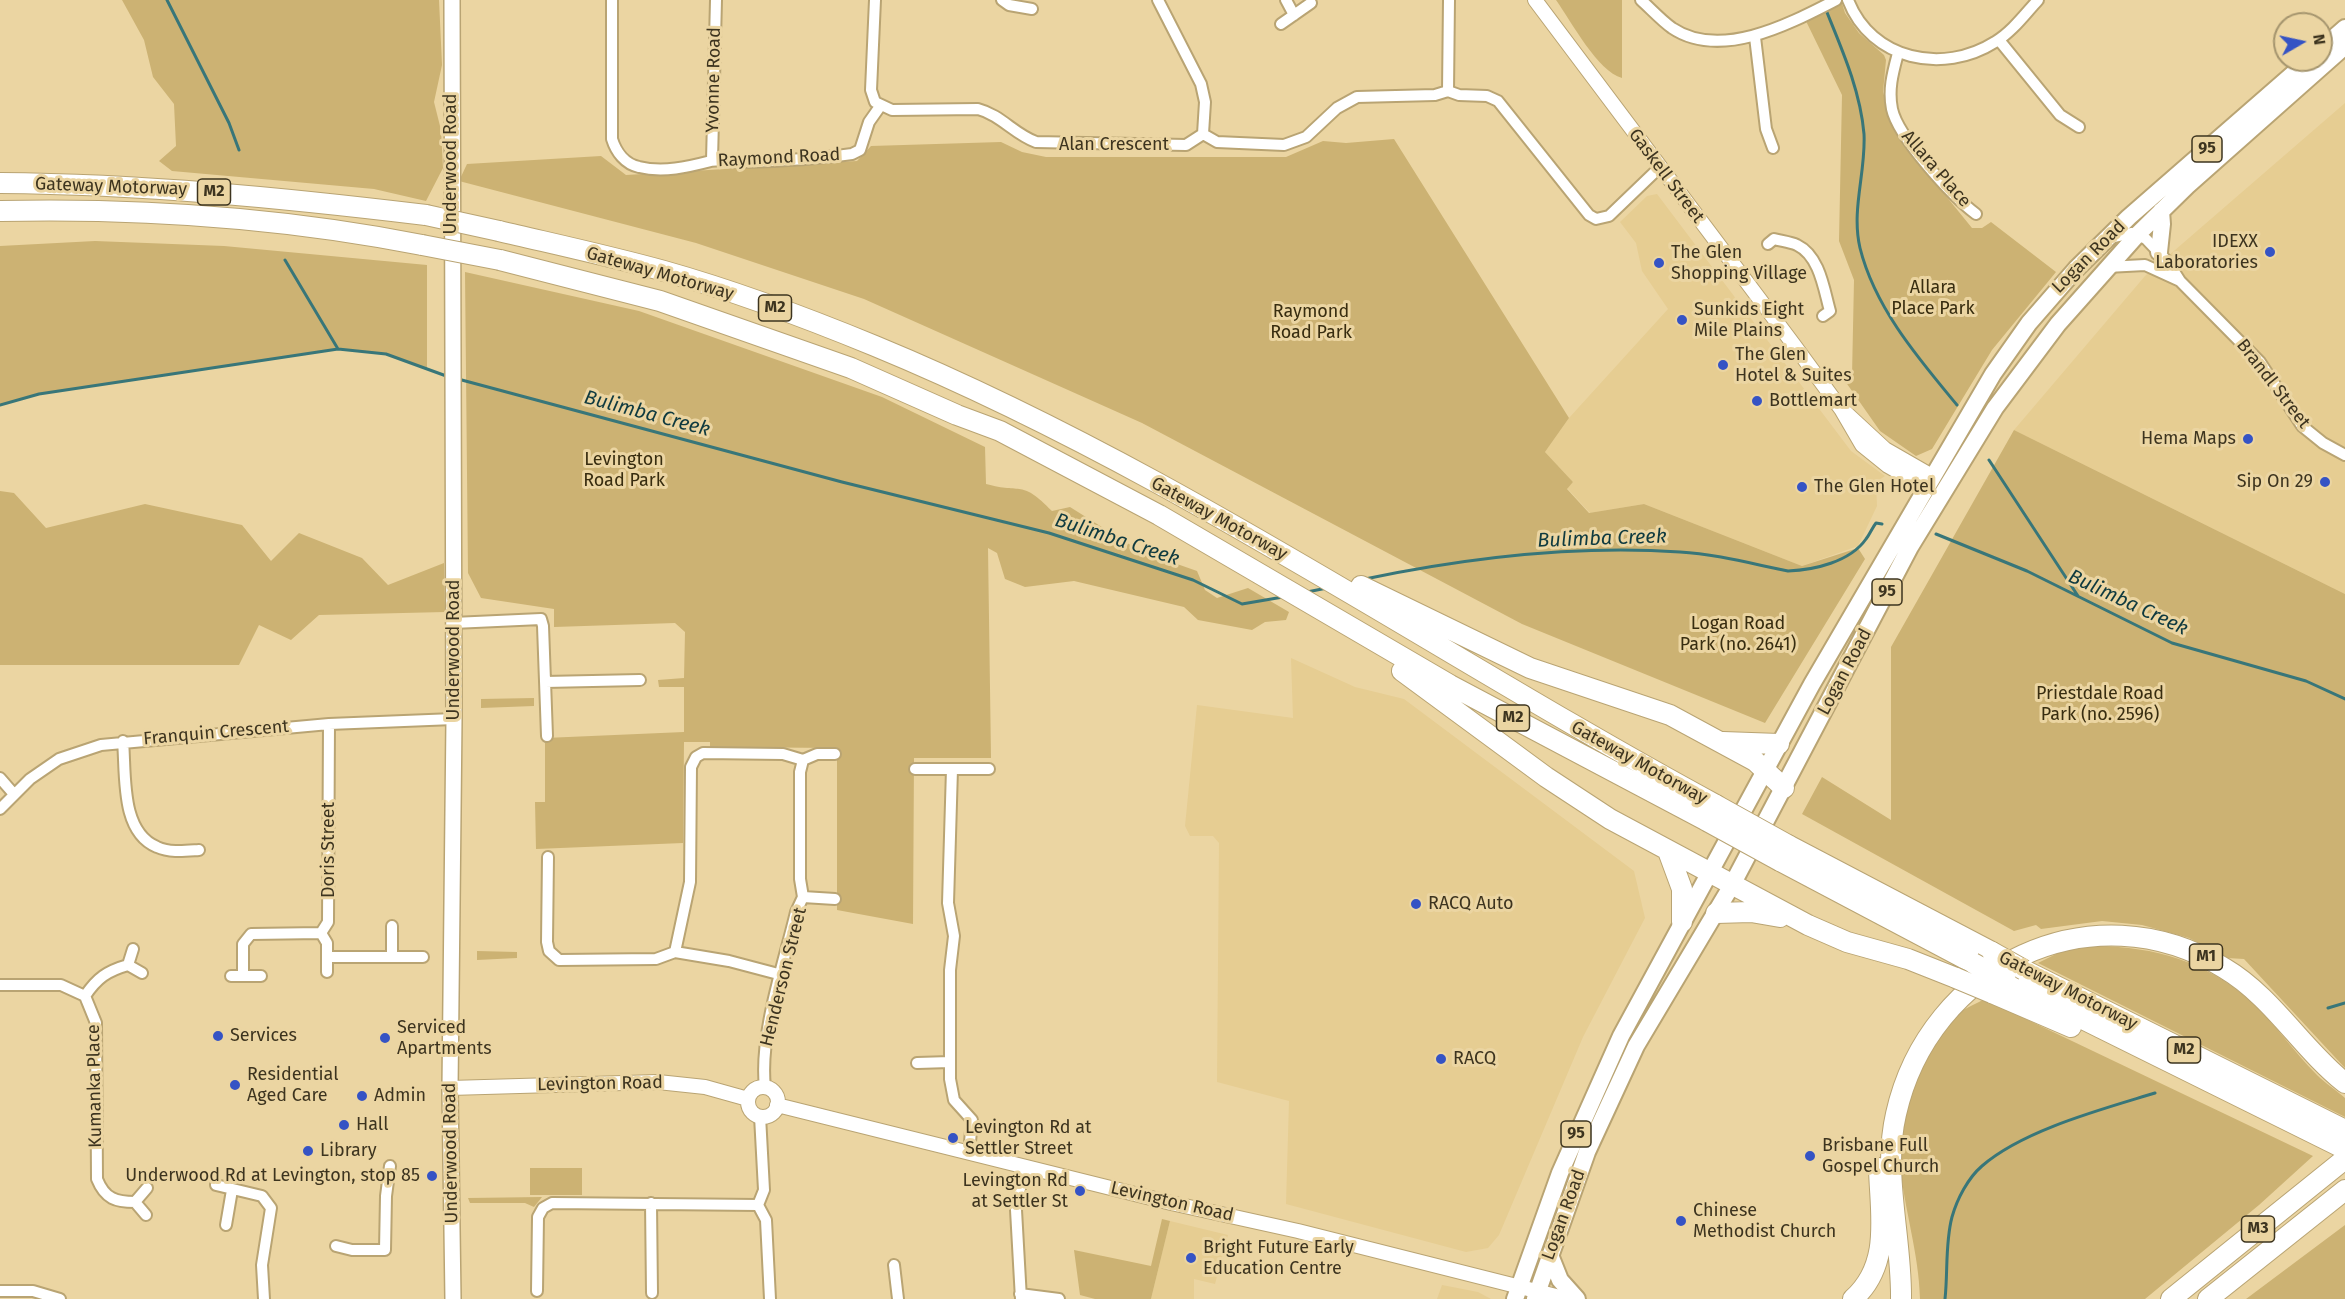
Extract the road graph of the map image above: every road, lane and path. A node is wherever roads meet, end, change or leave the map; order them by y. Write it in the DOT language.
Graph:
graph roads {
  1 [pos="452,0"];
  2 [pos="612,0"];
  3 [pos="716,0"];
  4 [pos="875,0"];
  5 [pos="1002,0"];
  6 [pos="1158,0"];
  7 [pos="1286,0"];
  8 [pos="1449,0"];
  9 [pos="1535,0"];
  10 [pos="1641,0"];
  11 [pos="1836,0"];
  12 [pos="1848,0"];
  13 [pos="2038,0"];
  14 [pos="1311,3"];
  15 [pos="1032,9"];
  16 [pos="1294,15"];
  17 [pos="1281,24"];
  18 [pos="2345,28"];
  19 [pos="1755,37"];
  20 [pos="2333,38"];
  21 [pos="1999,40"];
  22 [pos="2345,46"];
  23 [pos="1898,53"];
  24 [pos="2295,72"];
  25 [pos="1448,91"];
  26 [pos="881,105"];
  27 [pos="2079,127"];
  28 [pos="1203,134"];
  29 [pos="1773,148"];
  30 [pos="712,160"];
  31 [pos="1659,168"];
  32 [pos="0,183"];
  33 [pos="0,211"];
  34 [pos="2161,211"];
  35 [pos="1976,214"];
  36 [pos="2138,234"];
  37 [pos="2106,239"];
  38 [pos="1768,244"];
  39 [pos="2159,252"];
  40 [pos="2106,267"];
  41 [pos="2180,281"];
  42 [pos="1823,316"];
  43 [pos="1840,409"];
  44 [pos="2345,455"];
  45 [pos="1909,478"];
  46 [pos="1929,481"];
  47 [pos="1944,490"];
  48 [pos="1912,510"];
  49 [pos="1358,592"];
  50 [pos="1316,613"];
  51 [pos="453,622"];
  52 [pos="640,680"];
  53 [pos="545,682"];
  54 [pos="454,718"];
  55 [pos="329,723"];
  56 [pos="547,736"];
  57 [pos="123,741"];
  58 [pos="1721,742"];
  59 [pos="1779,744"];
  60 [pos="835,754"];
  61 [pos="802,760"];
  62 [pos="915,769"];
  63 [pos="952,769"];
  64 [pos="989,769"];
  65 [pos="1765,769"];
  66 [pos="0,778"];
  67 [pos="1784,788"];
  68 [pos="13,793"];
  69 [pos="0,809"];
  70 [pos="1711,813"];
  71 [pos="199,850"];
  72 [pos="1668,851"];
  73 [pos="1784,853"];
  74 [pos="548,856"];
  75 [pos="1710,872"];
  76 [pos="1732,885"];
  77 [pos="803,897"];
  78 [pos="835,899"];
  79 [pos="1716,913"];
  80 [pos="1788,915"];
  81 [pos="1682,922"];
  82 [pos="392,926"];
  83 [pos="321,933"];
  84 [pos="134,949"];
  85 [pos="675,952"];
  86 [pos="392,956"];
  87 [pos="328,957"];
  88 [pos="423,957"];
  89 [pos="128,965"];
  90 [pos="327,972"];
  91 [pos="142,973"];
  92 [pos="782,975"];
  93 [pos="231,976"];
  94 [pos="243,976"];
  95 [pos="261,976"];
  96 [pos="0,985"];
  97 [pos="1999,987"];
  98 [pos="85,996"];
  99 [pos="1948,1011"];
  100 [pos="950,1062"];
  101 [pos="917,1063"];
  102 [pos="2345,1083"];
  103 [pos="765,1087"];
  104 [pos="450,1088"];
  105 [pos="748,1099"];
  106 [pos="777,1105"];
  107 [pos="760,1116"];
  108 [pos="2340,1140"];
  109 [pos="969,1153"];
  110 [pos="2345,1159"];
  111 [pos="390,1166"];
  112 [pos="1024,1167"];
  113 [pos="216,1185"];
  114 [pos="147,1188"];
  115 [pos="232,1190"];
  116 [pos="2345,1190"];
  117 [pos="135,1202"];
  118 [pos="651,1203"];
  119 [pos="758,1205"];
  120 [pos="146,1215"];
  121 [pos="226,1225"];
  122 [pos="336,1246"];
  123 [pos="1550,1255"];
  124 [pos="894,1264"];
  125 [pos="0,1291"];
  126 [pos="537,1291"];
  127 [pos="652,1293"];
  128 [pos="1517,1293"];
  129 [pos="1537,1295"];
  130 [pos="1021,1296"];
  131 [pos="60,1299"];
  132 [pos="264,1299"];
  133 [pos="453,1299"];
  134 [pos="770,1299"];
  135 [pos="898,1299"];
  136 [pos="1059,1299"];
  137 [pos="1568,1299"];
  138 [pos="1577,1299"];
  139 [pos="1853,1299"];
  140 [pos="1901,1299"];
  141 [pos="2171,1299"];
  142 [pos="2208,1299"];
  1 -- 51 [label="main road, Underwood Road"];
  2 -- 30 [label="street, Raymond Road"];
  3 -- 30 [label="street, Yvonne Road"];
  4 -- 26 [label="street"];
  5 -- 15 [label="street"];
  6 -- 28 [label="street"];
  7 -- 16 [label="street"];
  8 -- 25 [label="street"];
  9 -- 31 [label="street, Gaskell Street"];
  10 -- 19 [label="street"];
  11 -- 19 [label="street"];
  12 -- 23 [label="street"];
  13 -- 21 [label="street"];
  14 -- 16 [label="street"];
  16 -- 17 [label="street"];
  18 -- 20 [label="main road"];
  19 -- 29 [label="street"];
  21 -- 23 [label="street"];
  21 -- 27 [label="street"];
  22 -- 34 [label="main road, Logan Road / 95"];
  23 -- 35 [label="street, Allara Place"];
  24 -- 37 [label="main road, Logan Road / 95"];
  25 -- 28 [label="street"];
  25 -- 31 [label="street"];
  26 -- 28 [label="street, Alan Crescent"];
  26 -- 30 [label="street, Raymond Road"];
  31 -- 43 [label="street, Gaskell Street"];
  32 -- 49 [label="highway, Gateway Motorway / M2, bridge"];
  33 -- 50 [label="highway, Gateway Motorway / M2, bridge"];
  34 -- 36 [label="main road, Logan Road / 95"];
  34 -- 39 [label="main road"];
  36 -- 37 [label="street"];
  36 -- 39 [label="street, Brandl Street"];
  36 -- 40 [label="main road, Logan Road / 95"];
  37 -- 46 [label="main road, Logan Road / 95"];
  38 -- 42 [label="street"];
  39 -- 41 [label="street, Brandl Street"];
  40 -- 41 [label="street, Brandl Street"];
  40 -- 47 [label="main road, Logan Road / 95"];
  41 -- 44 [label="street, Brandl Street"];
  43 -- 45 [label="street, Gaskell Street"];
  43 -- 46 [label="street, Gaskell Street"];
  45 -- 46 [label="street, Gaskell Street"];
  45 -- 48 [label="street"];
  46 -- 47 [label="main road, Gaskell Street"];
  46 -- 48 [label="main road, Logan Road / 95"];
  47 -- 67 [label="main road, Logan Road / 95"];
  48 -- 59 [label="main road, Logan Road / 95"];
  49 -- 58 [label="highway"];
  49 -- 70 [label="highway, Gateway Motorway / M2"];
  50 -- 70 [label="highway, Gateway Motorway / M2"];
  50 -- 72 [label="highway"];
  51 -- 53 [label="street"];
  51 -- 54 [label="main road, Underwood Road"];
  52 -- 53 [label="street"];
  53 -- 56 [label="street"];
  54 -- 55 [label="street, Franquin Crescent"];
  54 -- 104 [label="main road, Underwood Road"];
  55 -- 57 [label="street, Franquin Crescent"];
  55 -- 83 [label="street, Doris Street"];
  57 -- 68 [label="street, Franquin Crescent"];
  57 -- 71 [label="street"];
  58 -- 59 [label="highway"];
  58 -- 65 [label="highway"];
  59 -- 65 [label="main road, Logan Road / 95"];
  60 -- 61 [label="street"];
  61 -- 77 [label="street, Henderson Street"];
  61 -- 85 [label="street"];
  62 -- 63 [label="street"];
  63 -- 64 [label="street"];
  63 -- 100 [label="street"];
  65 -- 67 [label="highway"];
  65 -- 75 [label="main road, Logan Road / 95"];
  66 -- 68 [label="street"];
  67 -- 76 [label="main road, Logan Road / 95"];
  68 -- 69 [label="street, Franquin Crescent"];
  70 -- 73 [label="highway, Gateway Motorway / M2, bridge"];
  72 -- 75 [label="highway"];
  72 -- 81 [label="highway"];
  73 -- 97 [label="highway, Gateway Motorway / M2, bridge"];
  73 -- 108 [label="highway, Gateway Motorway / M2, bridge"];
  74 -- 85 [label="street"];
  75 -- 76 [label="highway"];
  75 -- 81 [label="main road, Logan Road / 95"];
  76 -- 79 [label="main road, Logan Road / 95"];
  76 -- 80 [label="highway"];
  77 -- 78 [label="street"];
  77 -- 92 [label="street, Henderson Street"];
  79 -- 80 [label="highway"];
  79 -- 123 [label="main road, Logan Road / 95"];
  80 -- 97 [label="highway, bridge"];
  81 -- 128 [label="main road, Logan Road / 95"];
  82 -- 86 [label="street"];
  83 -- 87 [label="street"];
  83 -- 94 [label="street"];
  84 -- 89 [label="street"];
  85 -- 92 [label="street"];
  86 -- 87 [label="street"];
  86 -- 88 [label="street"];
  87 -- 90 [label="street"];
  89 -- 91 [label="street"];
  89 -- 98 [label="street"];
  92 -- 103 [label="street, Henderson Street"];
  93 -- 94 [label="street"];
  94 -- 95 [label="street"];
  96 -- 98 [label="street"];
  97 -- 108 [label="highway, Gateway Motorway / M2"];
  98 -- 117 [label="street, Kumanka Place"];
  99 -- 102 [label="highway, M1"];
  99 -- 139 [label="highway"];
  99 -- 140 [label="highway, M1"];
  100 -- 101 [label="street"];
  100 -- 109 [label="street"];
  103 -- 105 [label="street"];
  103 -- 106 [label="street"];
  104 -- 105 [label="street, Levington Road"];
  104 -- 133 [label="main road, Underwood Road"];
  105 -- 107 [label="street"];
  106 -- 107 [label="street"];
  106 -- 109 [label="street, Levington Road"];
  107 -- 119 [label="street"];
  109 -- 112 [label="street, Levington Road"];
  110 -- 141 [label="highway, M3"];
  111 -- 122 [label="street"];
  112 -- 128 [label="street, Levington Road"];
  112 -- 130 [label="street"];
  113 -- 115 [label="street"];
  114 -- 117 [label="street"];
  115 -- 121 [label="street"];
  115 -- 132 [label="street"];
  116 -- 142 [label="highway, M3"];
  117 -- 120 [label="street"];
  118 -- 119 [label="street"];
  118 -- 126 [label="street"];
  118 -- 127 [label="street"];
  119 -- 134 [label="street"];
  123 -- 129 [label="main road, Logan Road / 95"];
  123 -- 138 [label="main road"];
  124 -- 135 [label="street"];
  125 -- 131 [label="street"];
  128 -- 129 [label="street, Levington Road"];
  129 -- 137 [label="street, Levington Road"];
  130 -- 136 [label="street"];
}
